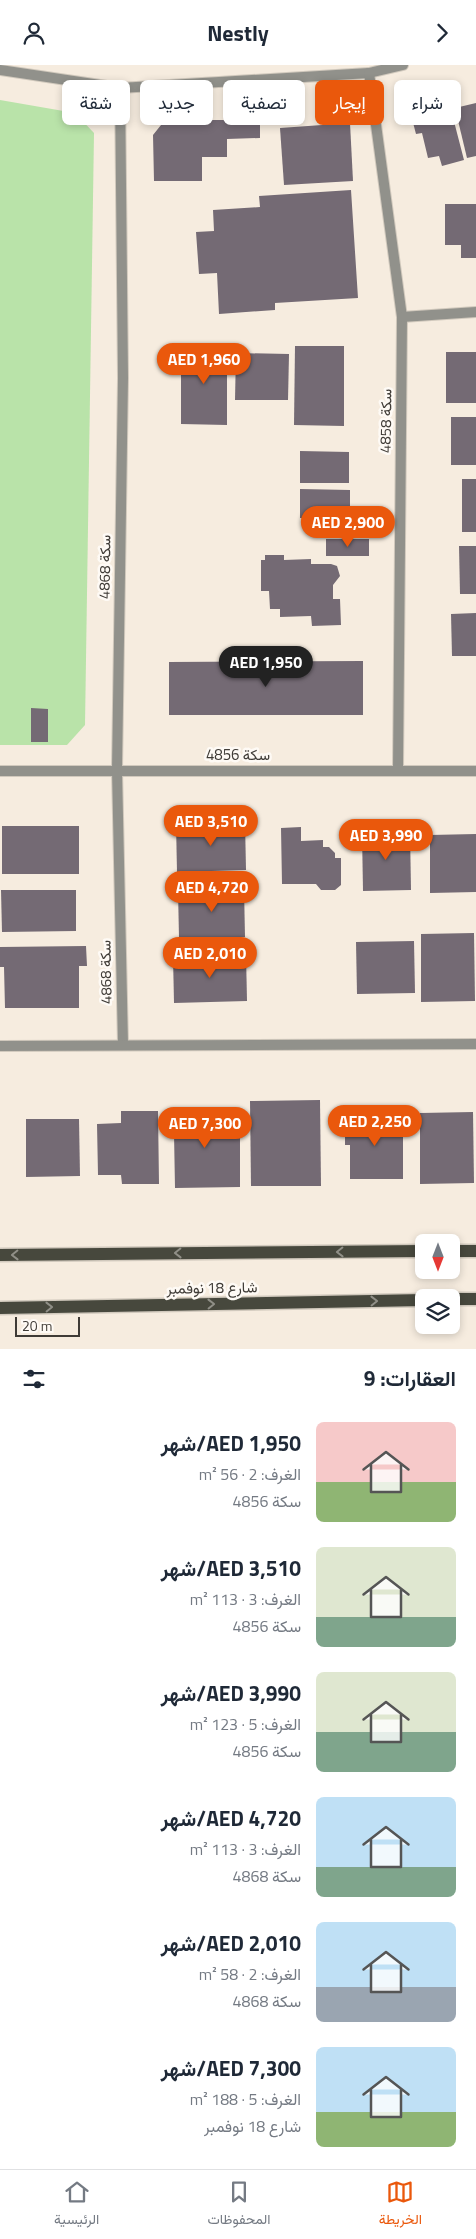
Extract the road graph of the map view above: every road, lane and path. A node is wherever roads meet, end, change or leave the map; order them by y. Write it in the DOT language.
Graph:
graph roads {
  1 [pos="403,65"];
  2 [pos="0,70"];
  3 [pos="368,73"];
  4 [pos="67,80"];
  5 [pos="130,87"];
  6 [pos="120,125"];
  7 [pos="476,312"];
  8 [pos="402,317"];
  9 [pos="0,771"];
  10 [pos="117,771"];
  11 [pos="398,771"];
  12 [pos="476,771"];
  13 [pos="476,1044"];
  14 [pos="123,1045"];
  15 [pos="0,1046"];
  16 [pos="415,1251"];
  17 [pos="460,1251"];
  18 [pos="476,1251"];
  19 [pos="0,1255"];
  20 [pos="460,1299"];
  21 [pos="476,1299"];
  22 [pos="415,1300"];
  23 [pos="0,1308"];
  1 -- 3 [label="street"];
  2 -- 4 [label="street"];
  3 -- 5 [label="street"];
  3 -- 8 [label="street, سكة 4858"];
  6 -- 10 [label="street, سكة 4868"];
  7 -- 8 [label="street"];
  8 -- 11 [label="street, سكة 4858"];
  9 -- 10 [label="street, سكة 4856"];
  10 -- 11 [label="street, سكة 4856"];
  10 -- 14 [label="street, سكة 4868"];
  11 -- 12 [label="street, سكة 4856"];
  13 -- 14 [label="street"];
  14 -- 15 [label="street"];
  16 -- 19 [label="main road, one-way"];
  17 -- 18 [label="main road"];
  20 -- 21 [label="main road"];
  23 -- 22 [label="main road, شارع 18 نوفمبر, one-way"];
}
